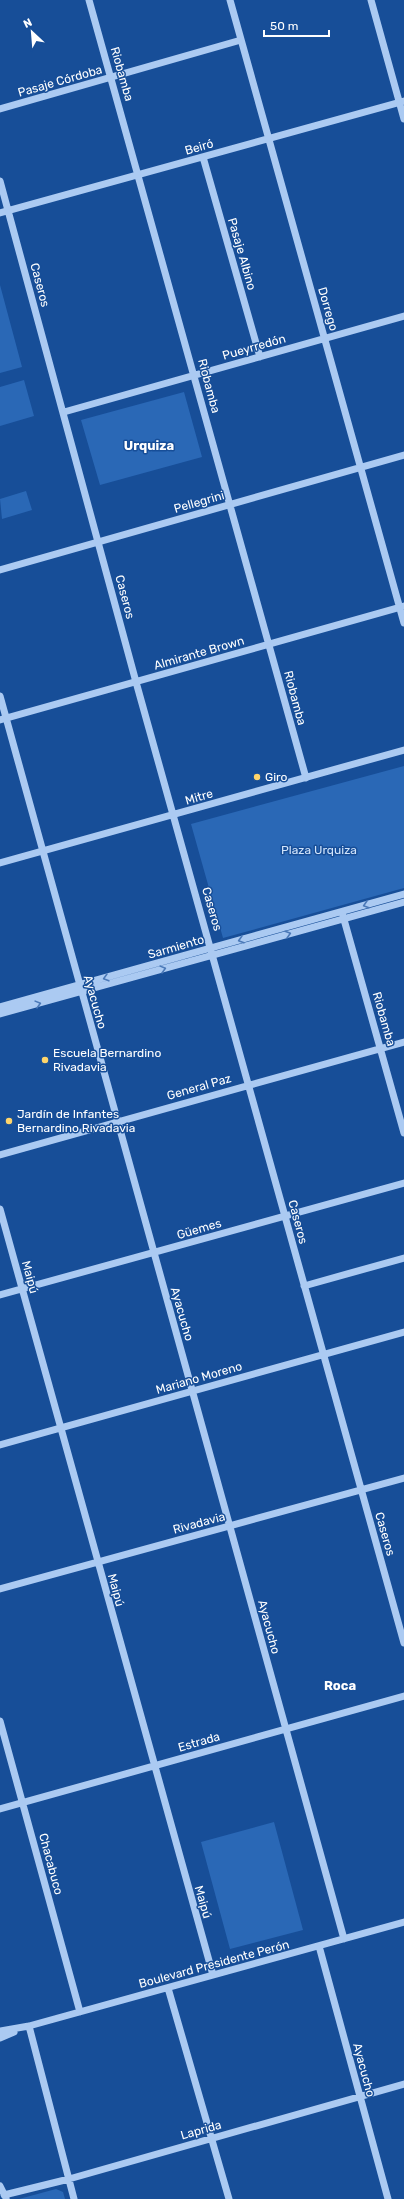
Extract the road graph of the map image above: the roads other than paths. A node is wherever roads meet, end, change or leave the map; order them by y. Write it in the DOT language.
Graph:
graph roads {
  1 [pos="89,0"];
  2 [pos="230,0"];
  3 [pos="371,0"];
  4 [pos="241,40"];
  5 [pos="111,78"];
  6 [pos="402,102"];
  7 [pos="0,109"];
  8 [pos="404,119"];
  9 [pos="269,137"];
  10 [pos="203,157"];
  11 [pos="140,175"];
  12 [pos="0,181"];
  13 [pos="8,211"];
  14 [pos="0,213"];
  15 [pos="404,316"];
  16 [pos="325,338"];
  17 [pos="260,357"];
  18 [pos="195,375"];
  19 [pos="64,412"];
  20 [pos="404,455"];
  21 [pos="361,467"];
  22 [pos="230,504"];
  23 [pos="99,542"];
  24 [pos="0,570"];
  25 [pos="402,606"];
  26 [pos="404,623"];
  27 [pos="269,644"];
  28 [pos="136,682"];
  29 [pos="0,696"];
  30 [pos="3,720"];
  31 [pos="404,750"];
  32 [pos="306,778"];
  33 [pos="174,816"];
  34 [pos="42,851"];
  35 [pos="0,862"];
  36 [pos="404,894"];
  37 [pos="404,902"];
  38 [pos="343,915"];
  39 [pos="212,952"];
  40 [pos="80,988"];
  41 [pos="0,1007"];
  42 [pos="0,1014"];
  43 [pos="404,1042"];
  44 [pos="380,1049"];
  45 [pos="249,1085"];
  46 [pos="117,1122"];
  47 [pos="404,1133"];
  48 [pos="0,1155"];
  49 [pos="404,1182"];
  50 [pos="0,1209"];
  51 [pos="285,1216"];
  52 [pos="154,1254"];
  53 [pos="404,1258"];
  54 [pos="304,1286"];
  55 [pos="22,1289"];
  56 [pos="0,1295"];
  57 [pos="404,1332"];
  58 [pos="324,1354"];
  59 [pos="192,1391"];
  60 [pos="60,1428"];
  61 [pos="0,1445"];
  62 [pos="404,1478"];
  63 [pos="361,1490"];
  64 [pos="230,1526"];
  65 [pos="97,1562"];
  66 [pos="0,1589"];
  67 [pos="404,1643"];
  68 [pos="404,1696"];
  69 [pos="0,1721"];
  70 [pos="286,1728"];
  71 [pos="154,1766"];
  72 [pos="22,1802"];
  73 [pos="0,1809"];
  74 [pos="404,1922"];
  75 [pos="344,1939"];
  76 [pos="319,1946"];
  77 [pos="213,1975"];
  78 [pos="168,1988"];
  79 [pos="80,2012"];
  80 [pos="29,2026"];
  81 [pos="0,2032"];
  82 [pos="0,2038"];
  83 [pos="404,2084"];
  84 [pos="360,2097"];
  85 [pos="212,2138"];
  86 [pos="69,2179"];
  87 [pos="0,2186"];
  88 [pos="5,2197"];
  89 [pos="74,2199"];
  90 [pos="229,2199"];
  91 [pos="388,2199"];
  1 -- 5 [label="street, Riobamba"];
  2 -- 4 [label="street, Dorrego"];
  3 -- 6 [label="street"];
  4 -- 5 [label="street, Pasaje Córdoba"];
  4 -- 9 [label="street, Dorrego"];
  5 -- 7 [label="street, Pasaje Córdoba"];
  5 -- 11 [label="street, Riobamba"];
  6 -- 8 [label="street"];
  6 -- 9 [label="street, Beiró"];
  9 -- 10 [label="street, Beiró"];
  9 -- 16 [label="street, Dorrego"];
  10 -- 11 [label="street, Beiró"];
  10 -- 17 [label="street, Pasaje Albino"];
  11 -- 13 [label="street, Beiró"];
  11 -- 18 [label="street, Riobamba"];
  12 -- 13 [label="street, Caseros"];
  13 -- 14 [label="street, Beiró"];
  13 -- 19 [label="street, Caseros"];
  15 -- 16 [label="street, Pueyrredón"];
  16 -- 17 [label="street, Pueyrredón"];
  16 -- 21 [label="street, Dorrego"];
  17 -- 18 [label="street, Pueyrredón"];
  18 -- 19 [label="street, Pueyrredón"];
  18 -- 22 [label="street, Riobamba"];
  19 -- 23 [label="street, Caseros"];
  20 -- 21 [label="street, Pellegrini"];
  21 -- 22 [label="street, Pellegrini"];
  21 -- 25 [label="street, Dorrego"];
  22 -- 23 [label="street, Pellegrini"];
  22 -- 27 [label="street, Riobamba"];
  23 -- 24 [label="street, Pellegrini"];
  23 -- 28 [label="street, Caseros"];
  25 -- 26 [label="street, Dorrego"];
  25 -- 27 [label="street, Almirante Brown"];
  27 -- 28 [label="street, Almirante Brown"];
  27 -- 32 [label="street, Riobamba"];
  28 -- 30 [label="street, Almirante Brown"];
  28 -- 33 [label="street, Caseros"];
  29 -- 30 [label="street, Ayacucho"];
  30 -- 34 [label="street, Ayacucho"];
  31 -- 32 [label="street, Mitre"];
  32 -- 33 [label="street, Mitre"];
  33 -- 34 [label="street, Mitre"];
  33 -- 39 [label="street, Caseros"];
  34 -- 35 [label="street, Mitre"];
  34 -- 40 [label="street, Ayacucho"];
  36 -- 38 [label="street, Sarmiento, one-way"];
  37 -- 38 [label="street, Sarmiento"];
  38 -- 39 [label="street, Sarmiento"];
  38 -- 44 [label="street, Riobamba"];
  39 -- 40 [label="street, Sarmiento"];
  39 -- 45 [label="street, Caseros"];
  40 -- 41 [label="street, Sarmiento"];
  42 -- 40 [label="street, Sarmiento, one-way"];
  40 -- 46 [label="street, Ayacucho"];
  43 -- 44 [label="street, General Paz"];
  44 -- 45 [label="street, General Paz"];
  44 -- 47 [label="street, Riobamba"];
  45 -- 46 [label="street, General Paz"];
  45 -- 51 [label="street, Caseros"];
  46 -- 48 [label="street, General Paz"];
  46 -- 52 [label="street, Ayacucho"];
  49 -- 51 [label="street, Güemes"];
  50 -- 55 [label="street, Maipú"];
  51 -- 52 [label="street, Güemes"];
  51 -- 54 [label="street, Caseros"];
  52 -- 55 [label="street, Güemes"];
  52 -- 59 [label="street, Ayacucho"];
  53 -- 54 [label="street"];
  54 -- 58 [label="street, Caseros"];
  55 -- 56 [label="street, Güemes"];
  55 -- 60 [label="street, Maipú"];
  57 -- 58 [label="street, Mariano Moreno"];
  58 -- 59 [label="street, Mariano Moreno"];
  58 -- 63 [label="street, Caseros"];
  59 -- 60 [label="street, Mariano Moreno"];
  59 -- 64 [label="street, Ayacucho"];
  60 -- 61 [label="street, Mariano Moreno"];
  60 -- 65 [label="street, Maipú"];
  62 -- 63 [label="street, Rivadavia"];
  63 -- 64 [label="street, Rivadavia"];
  63 -- 67 [label="street, Caseros"];
  64 -- 65 [label="street, Rivadavia"];
  64 -- 70 [label="street, Ayacucho"];
  65 -- 66 [label="street, Rivadavia"];
  65 -- 71 [label="street, Maipú"];
  68 -- 70 [label="street, Estrada"];
  69 -- 72 [label="street, Chacabuco"];
  70 -- 71 [label="street, Estrada"];
  70 -- 75 [label="street, Ayacucho"];
  71 -- 72 [label="street, Estrada"];
  71 -- 77 [label="street, Maipú"];
  72 -- 73 [label="street, Estrada"];
  72 -- 79 [label="street, Chacabuco"];
  74 -- 75 [label="street, Boulevard Presidente Perón"];
  75 -- 76 [label="street, Boulevard Presidente Perón"];
  76 -- 77 [label="street, Boulevard Presidente Perón"];
  76 -- 84 [label="street, Ayacucho"];
  77 -- 78 [label="street, Boulevard Presidente Perón"];
  78 -- 79 [label="street, Boulevard Presidente Perón"];
  78 -- 85 [label="street"];
  79 -- 80 [label="street, Boulevard Presidente Perón"];
  80 -- 81 [label="street, Boulevard Presidente Perón"];
  80 -- 82 [label="street, Boulevard Presidente Perón"];
  80 -- 86 [label="street"];
  83 -- 84 [label="street, Laprida"];
  84 -- 85 [label="street, Laprida"];
  84 -- 91 [label="street, Ayacucho"];
  85 -- 86 [label="street, Laprida"];
  85 -- 90 [label="street"];
  86 -- 88 [label="street, Laprida"];
  86 -- 89 [label="street"];
  87 -- 88 [label="street"];
}
